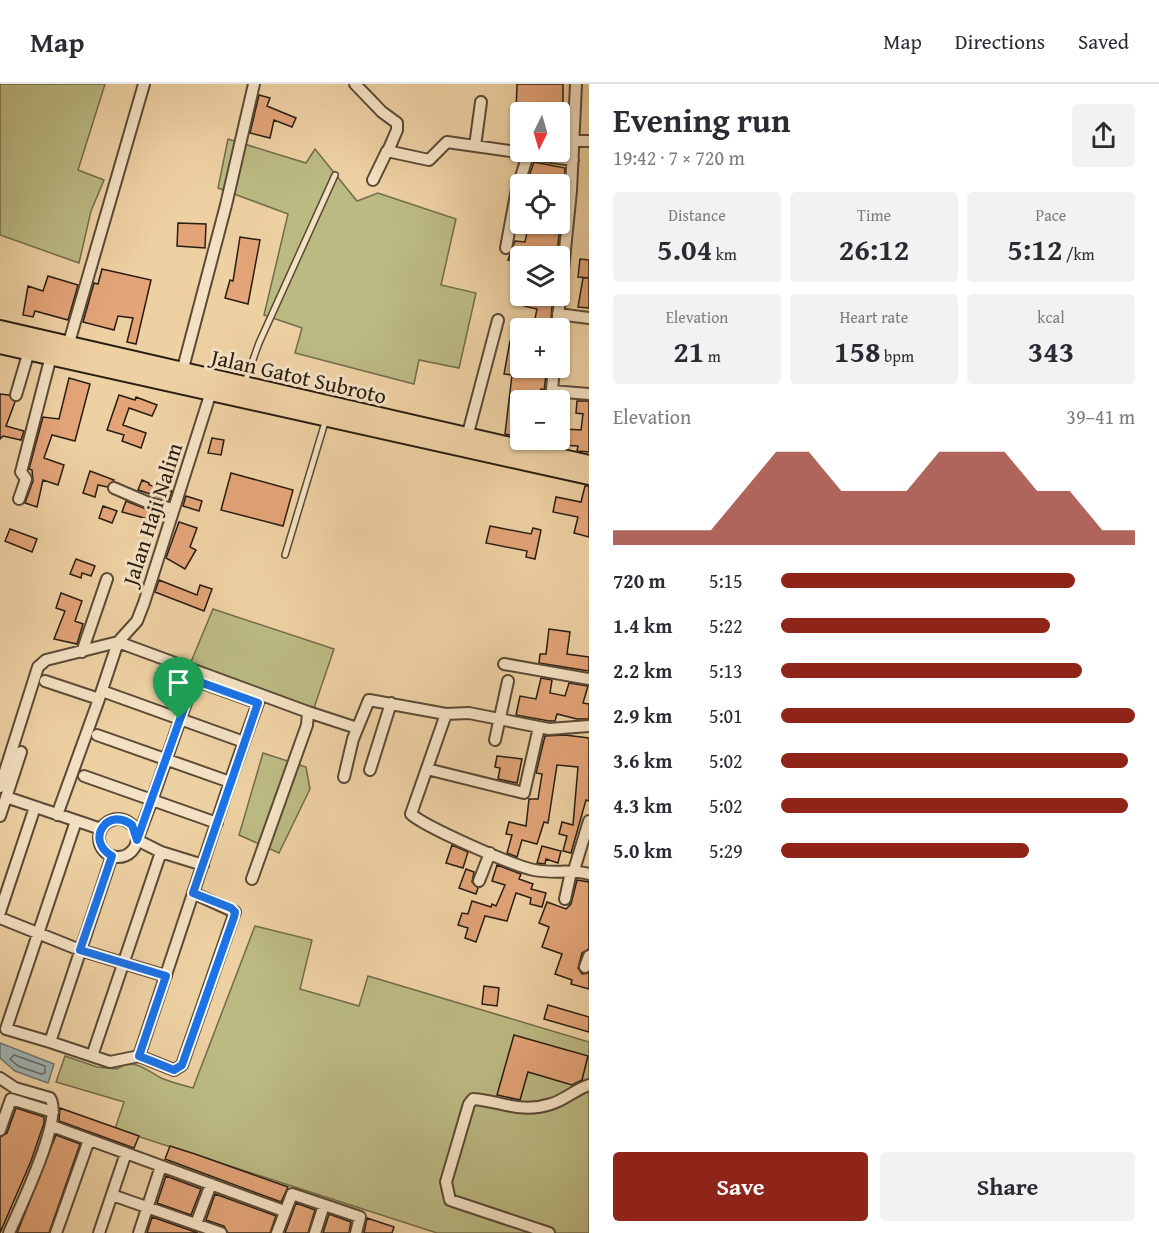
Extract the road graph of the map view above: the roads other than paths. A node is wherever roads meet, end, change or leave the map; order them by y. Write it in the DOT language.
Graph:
graph roads {
  1 [pos="144,84"];
  2 [pos="254,84"];
  3 [pos="355,84"];
  4 [pos="576,84"];
  5 [pos="481,102"];
  6 [pos="573,141"];
  7 [pos="589,141"];
  8 [pos="475,146"];
  9 [pos="388,150"];
  10 [pos="510,152"];
  11 [pos="570,160"];
  12 [pos="573,160"];
  13 [pos="526,162"];
  14 [pos="335,175"];
  15 [pos="373,180"];
  16 [pos="506,248"];
  17 [pos="558,314"];
  18 [pos="558,318"];
  19 [pos="589,318"];
  20 [pos="498,320"];
  21 [pos="0,329"];
  22 [pos="0,345"];
  23 [pos="68,345"];
  24 [pos="29,351"];
  25 [pos="51,356"];
  26 [pos="182,372"];
  27 [pos="244,386"];
  28 [pos="211,392"];
  29 [pos="589,394"];
  30 [pos="16,395"];
  31 [pos="570,395"];
  32 [pos="326,418"];
  33 [pos="467,437"];
  34 [pos="510,442"];
  35 [pos="554,450"];
  36 [pos="589,464"];
  37 [pos="589,476"];
  38 [pos="114,488"];
  39 [pos="19,499"];
  40 [pos="173,509"];
  41 [pos="285,555"];
  42 [pos="106,579"];
  43 [pos="118,642"];
  44 [pos="82,652"];
  45 [pos="504,664"];
  46 [pos="589,679"];
  47 [pos="45,681"];
  48 [pos="508,681"];
  49 [pos="100,695"];
  50 [pos="391,703"];
  51 [pos="308,712"];
  52 [pos="446,714"];
  53 [pos="179,719"];
  54 [pos="499,719"];
  55 [pos="589,726"];
  56 [pos="357,728"];
  57 [pos="539,728"];
  58 [pos="97,735"];
  59 [pos="495,740"];
  60 [pos="244,742"];
  61 [pos="21,752"];
  62 [pos="166,759"];
  63 [pos="4,761"];
  64 [pos="427,769"];
  65 [pos="370,770"];
  66 [pos="84,776"];
  67 [pos="344,777"];
  68 [pos="230,782"];
  69 [pos="0,787"];
  70 [pos="6,797"];
  71 [pos="152,800"];
  72 [pos="35,807"];
  73 [pos="57,815"];
  74 [pos="0,816"];
  75 [pos="76,821"];
  76 [pos="589,821"];
  77 [pos="217,823"];
  78 [pos="101,829"];
  79 [pos="137,840"];
  80 [pos="161,852"];
  81 [pos="489,852"];
  82 [pos="112,856"];
  83 [pos="202,866"];
  84 [pos="572,871"];
  85 [pos="589,874"];
  86 [pos="252,879"];
  87 [pos="479,881"];
  88 [pos="193,893"];
  89 [pos="565,899"];
  90 [pos="0,912"];
  91 [pos="0,918"];
  92 [pos="39,935"];
  93 [pos="80,950"];
  94 [pos="123,962"];
  95 [pos="166,976"];
  96 [pos="3,1028"];
  97 [pos="50,1042"];
  98 [pos="92,1056"];
  99 [pos="139,1056"];
  100 [pos="0,1078"];
  101 [pos="589,1085"];
  102 [pos="15,1088"];
  103 [pos="5,1097"];
  104 [pos="53,1112"];
  105 [pos="52,1126"];
  106 [pos="0,1130"];
  107 [pos="90,1140"];
  108 [pos="126,1154"];
  109 [pos="161,1166"];
  110 [pos="211,1184"];
  111 [pos="112,1195"];
  112 [pos="324,1205"];
  113 [pos="148,1207"];
  114 [pos="284,1211"];
  115 [pos="192,1223"];
  116 [pos="9,1233"];
  117 [pos="56,1233"];
  118 [pos="99,1233"];
  119 [pos="139,1233"];
  120 [pos="185,1233"];
  121 [pos="221,1233"];
  122 [pos="277,1233"];
  123 [pos="315,1233"];
  124 [pos="356,1233"];
  125 [pos="549,1233"];
  1 -- 23 [label="street"];
  2 -- 26 [label="street"];
  3 -- 9 [label="street"];
  4 -- 6 [label="street"];
  5 -- 8 [label="street"];
  6 -- 7 [label="street"];
  6 -- 12 [label="street"];
  8 -- 9 [label="street"];
  8 -- 10 [label="street"];
  9 -- 15 [label="street"];
  11 -- 12 [label="street"];
  12 -- 17 [label="street"];
  13 -- 16 [label="street"];
  14 -- 27 [label="lane"];
  17 -- 18 [label="street"];
  17 -- 19 [label="street"];
  20 -- 33 [label="street"];
  21 -- 23 [label="highway, Jalan Gatot Subroto"];
  22 -- 24 [label="highway, Jalan Gatot Subroto"];
  23 -- 26 [label="highway, Jalan Gatot Subroto"];
  24 -- 25 [label="highway, Jalan Gatot Subroto"];
  24 -- 30 [label="street"];
  25 -- 28 [label="highway, Jalan Gatot Subroto"];
  25 -- 39 [label="street"];
  26 -- 27 [label="highway, Jalan Gatot Subroto"];
  27 -- 33 [label="highway, Jalan Gatot Subroto"];
  28 -- 32 [label="highway, Jalan Gatot Subroto"];
  28 -- 40 [label="street, Jalan Haji Nalim"];
  29 -- 31 [label="street"];
  32 -- 37 [label="highway, Jalan Gatot Subroto"];
  32 -- 41 [label="lane"];
  33 -- 34 [label="highway, Jalan Gatot Subroto"];
  35 -- 36 [label="highway, Jalan Gatot Subroto"];
  38 -- 40 [label="street"];
  40 -- 43 [label="street, Jalan Haji Nalim"];
  42 -- 44 [label="street"];
  43 -- 44 [label="street"];
  43 -- 49 [label="street"];
  43 -- 51 [label="street"];
  44 -- 63 [label="street"];
  45 -- 46 [label="street"];
  47 -- 49 [label="street"];
  48 -- 54 [label="street"];
  49 -- 53 [label="street"];
  49 -- 73 [label="street"];
  50 -- 52 [label="street"];
  50 -- 56 [label="street"];
  50 -- 65 [label="street"];
  51 -- 56 [label="street"];
  51 -- 86 [label="street"];
  52 -- 54 [label="street"];
  52 -- 64 [label="street"];
  53 -- 60 [label="street"];
  53 -- 60 [label="street"];
  53 -- 62 [label="street"];
  54 -- 57 [label="street"];
  54 -- 59 [label="street"];
  55 -- 57 [label="street"];
  56 -- 67 [label="street"];
  57 -- 64 [label="street"];
  58 -- 62 [label="street"];
  60 -- 68 [label="street"];
  61 -- 70 [label="street"];
  62 -- 68 [label="street"];
  62 -- 71 [label="street"];
  63 -- 69 [label="street"];
  64 -- 81 [label="street"];
  66 -- 71 [label="street"];
  68 -- 77 [label="street"];
  70 -- 72 [label="street"];
  70 -- 74 [label="street"];
  71 -- 77 [label="street"];
  71 -- 79 [label="street"];
  72 -- 73 [label="street"];
  72 -- 90 [label="street"];
  73 -- 75 [label="street"];
  75 -- 78 [label="street"];
  75 -- 92 [label="street"];
  76 -- 84 [label="street"];
  77 -- 83 [label="street"];
  78 -- 79 [label="street"];
  78 -- 82 [label="street"];
  79 -- 80 [label="street"];
  79 -- 82 [label="street"];
  80 -- 83 [label="street"];
  80 -- 94 [label="street"];
  81 -- 84 [label="street"];
  81 -- 87 [label="street"];
  82 -- 93 [label="street"];
  83 -- 88 [label="street"];
  84 -- 85 [label="street"];
  84 -- 89 [label="street"];
  88 -- 95 [label="street"];
  88 -- 99 [label="street"];
  91 -- 92 [label="street"];
  92 -- 93 [label="street"];
  92 -- 96 [label="street"];
  93 -- 94 [label="street"];
  93 -- 97 [label="street"];
  94 -- 95 [label="street"];
  94 -- 98 [label="street"];
  95 -- 99 [label="street"];
  96 -- 97 [label="street"];
  97 -- 98 [label="street"];
  98 -- 99 [label="street"];
  100 -- 102 [label="street"];
  101 -- 125 [label="street"];
  102 -- 103 [label="street"];
  102 -- 104 [label="street"];
  103 -- 104 [label="street"];
  103 -- 106 [label="street"];
  104 -- 105 [label="street"];
  105 -- 107 [label="street"];
  105 -- 116 [label="street"];
  107 -- 108 [label="street"];
  107 -- 117 [label="street"];
  108 -- 109 [label="street"];
  108 -- 111 [label="street"];
  109 -- 110 [label="street"];
  109 -- 113 [label="street"];
  110 -- 114 [label="street"];
  110 -- 115 [label="street"];
  111 -- 113 [label="street"];
  111 -- 118 [label="street"];
  112 -- 114 [label="street"];
  112 -- 123 [label="street"];
  112 -- 124 [label="street"];
  113 -- 115 [label="street"];
  113 -- 119 [label="street"];
  114 -- 122 [label="street"];
  115 -- 120 [label="street"];
  115 -- 121 [label="street"];
}
